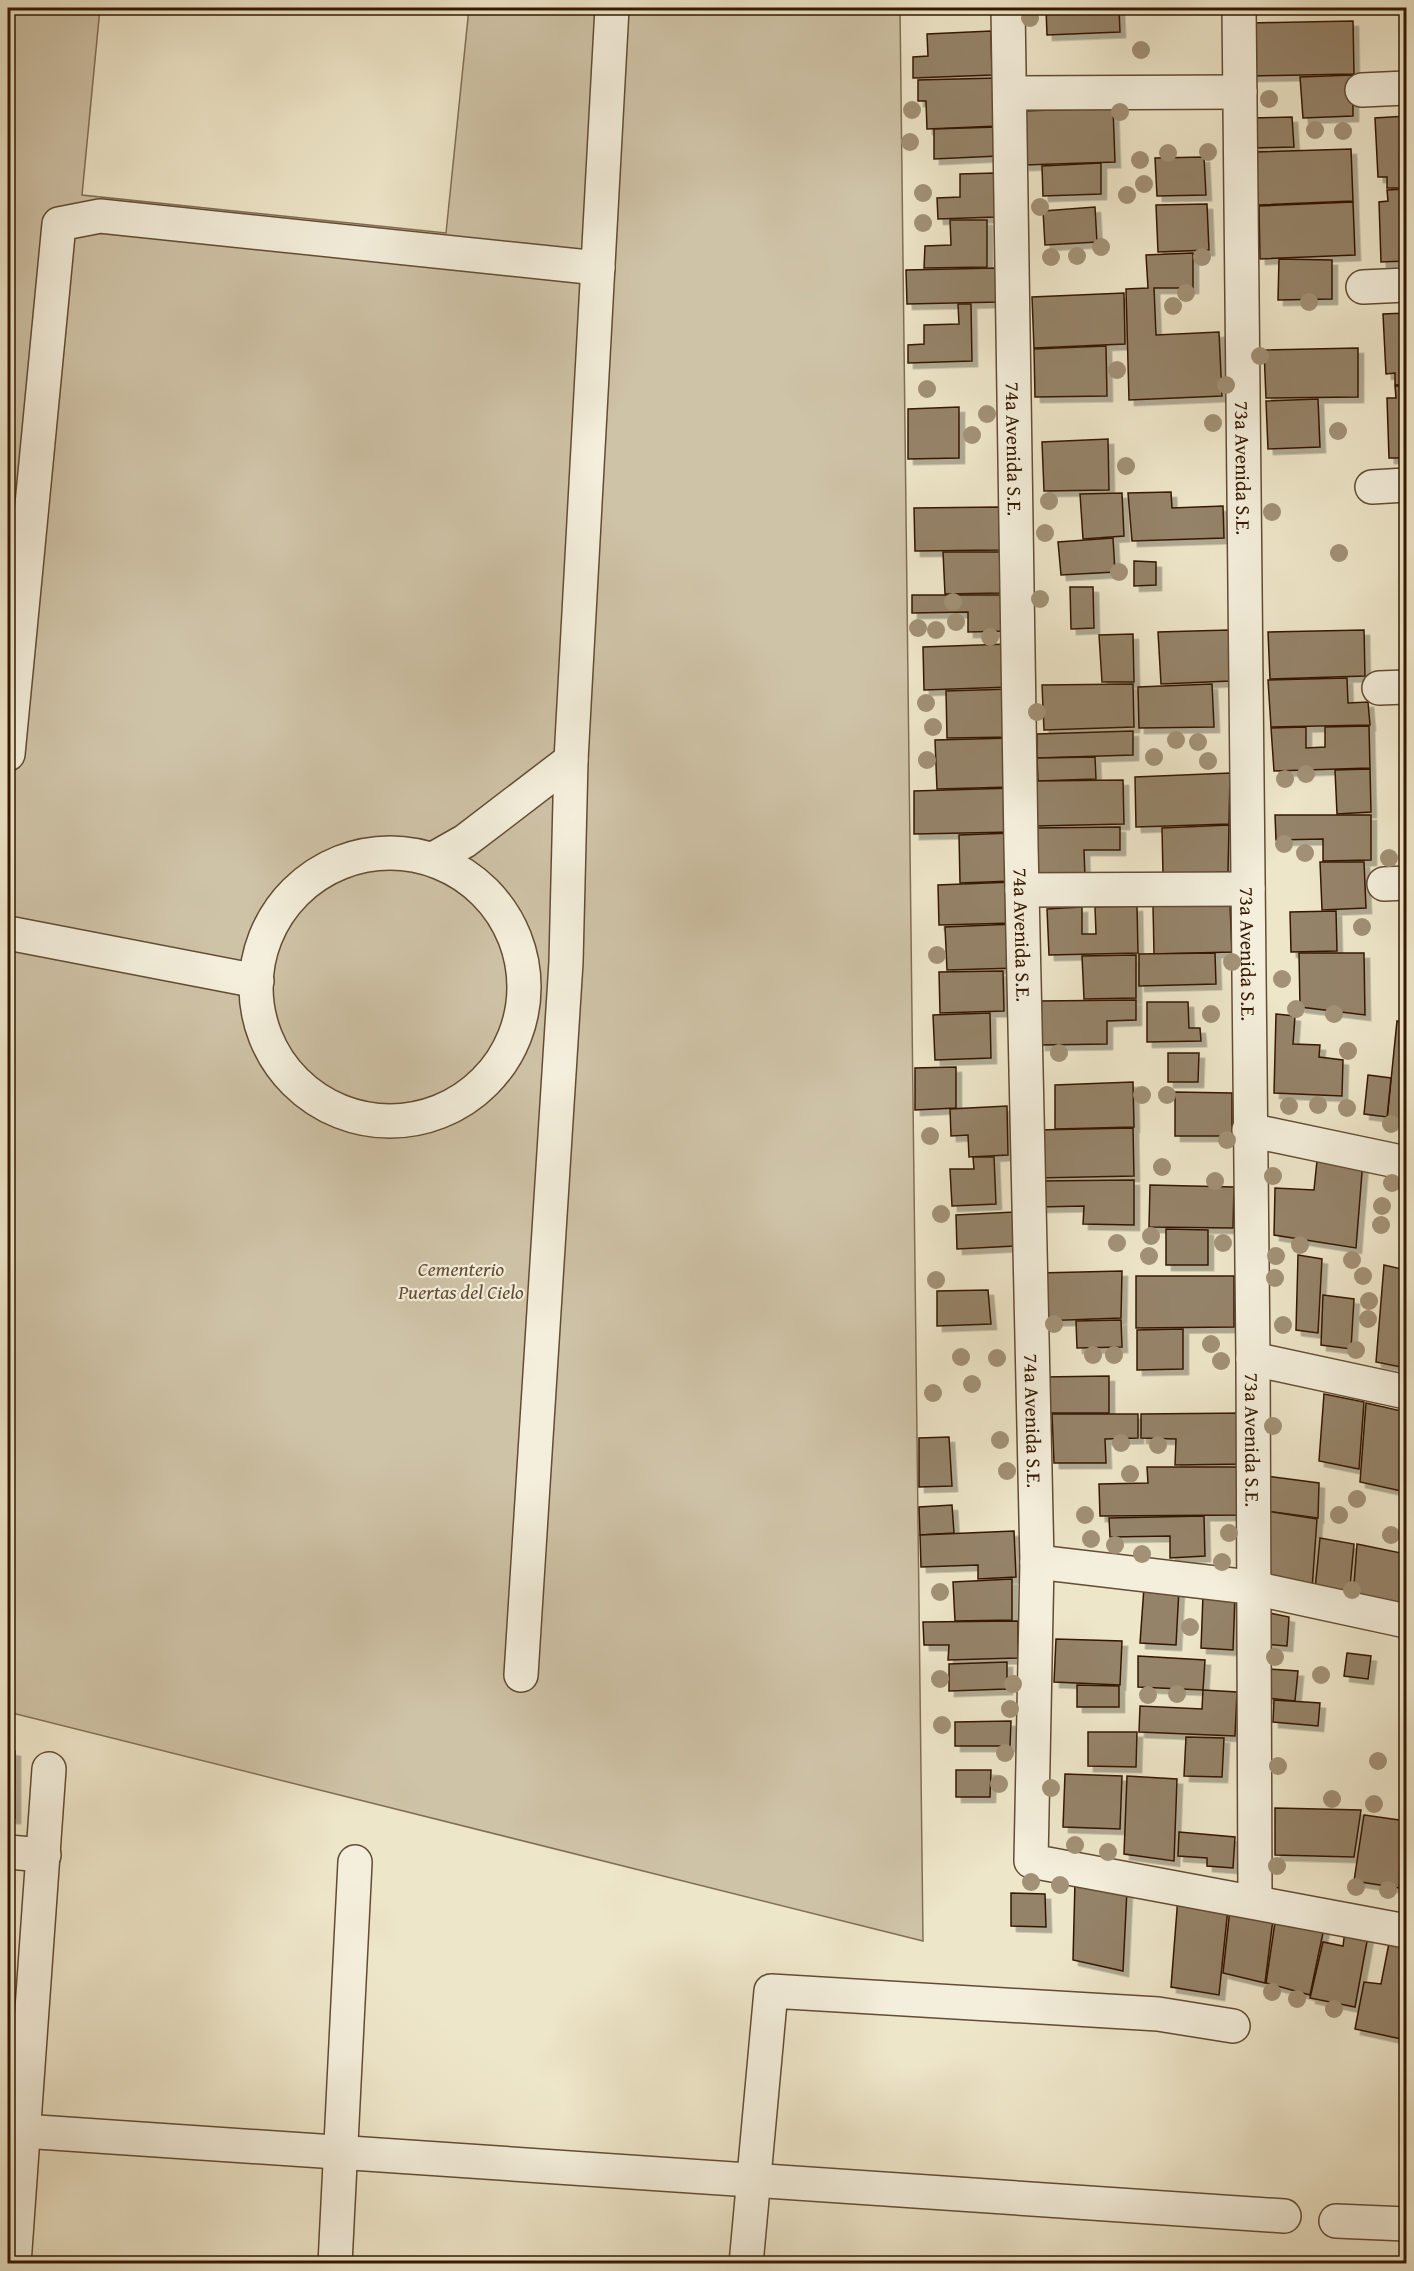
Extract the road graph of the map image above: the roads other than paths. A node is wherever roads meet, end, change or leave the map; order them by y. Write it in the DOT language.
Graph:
graph roads {
  1 [pos="612,8"];
  2 [pos="1008,8"];
  3 [pos="1239,8"];
  4 [pos="1407,88"];
  5 [pos="1362,90"];
  6 [pos="1240,92"];
  7 [pos="1010,93"];
  8 [pos="598,268"];
  9 [pos="1407,285"];
  10 [pos="1363,287"];
  11 [pos="1407,485"];
  12 [pos="1372,487"];
  13 [pos="8,754"];
  14 [pos="571,760"];
  15 [pos="435,858"];
  16 [pos="1248,889"];
  17 [pos="1022,891"];
  18 [pos="8,933"];
  19 [pos="566,962"];
  20 [pos="526,973"];
  21 [pos="257,981"];
  22 [pos="1249,1130"];
  23 [pos="1407,1163"];
  24 [pos="1253,1359"];
  25 [pos="1407,1392"];
  26 [pos="1037,1562"];
  27 [pos="1254,1587"];
  28 [pos="1407,1622"];
  29 [pos="521,1675"];
  30 [pos="49,1770"];
  31 [pos="8,1852"];
  32 [pos="44,1855"];
  33 [pos="355,1862"];
  34 [pos="1255,1901"];
  35 [pos="1407,1930"];
  36 [pos="1233,2026"];
  37 [pos="17,2075"];
  38 [pos="23,2131"];
  39 [pos="342,2154"];
  40 [pos="754,2181"];
  41 [pos="1284,2216"];
  42 [pos="1336,2221"];
  43 [pos="1407,2224"];
  44 [pos="14,2264"];
  45 [pos="335,2264"];
  46 [pos="746,2264"];
  1 -- 8 [label="street"];
  2 -- 7 [label="street, 74a Avenida S.E."];
  3 -- 6 [label="street, 73a Avenida S.E."];
  4 -- 5 [label="street"];
  6 -- 7 [label="street"];
  6 -- 16 [label="street, 73a Avenida S.E."];
  7 -- 17 [label="street, 74a Avenida S.E."];
  8 -- 13 [label="street"];
  8 -- 14 [label="street"];
  9 -- 10 [label="street"];
  11 -- 12 [label="street"];
  14 -- 15 [label="street"];
  14 -- 19 [label="street"];
  15 -- 20 [label="street"];
  15 -- 21 [label="street"];
  16 -- 17 [label="street"];
  16 -- 22 [label="street, 73a Avenida S.E."];
  17 -- 26 [label="street, 74a Avenida S.E."];
  18 -- 21 [label="street"];
  19 -- 20 [label="street"];
  19 -- 29 [label="street"];
  20 -- 21 [label="street"];
  22 -- 23 [label="street"];
  22 -- 24 [label="street, 73a Avenida S.E."];
  24 -- 25 [label="street"];
  24 -- 27 [label="street, 73a Avenida S.E."];
  26 -- 27 [label="street"];
  26 -- 34 [label="street, 74a Avenida S.E."];
  27 -- 28 [label="street"];
  27 -- 34 [label="street, 73a Avenida S.E."];
  30 -- 32 [label="street"];
  31 -- 32 [label="street"];
  32 -- 37 [label="street"];
  33 -- 39 [label="street"];
  34 -- 35 [label="street"];
  36 -- 40 [label="street"];
  37 -- 38 [label="street"];
  38 -- 39 [label="street"];
  38 -- 44 [label="street"];
  39 -- 40 [label="street"];
  39 -- 45 [label="street"];
  40 -- 41 [label="street"];
  40 -- 46 [label="street"];
  42 -- 43 [label="street"];
}
